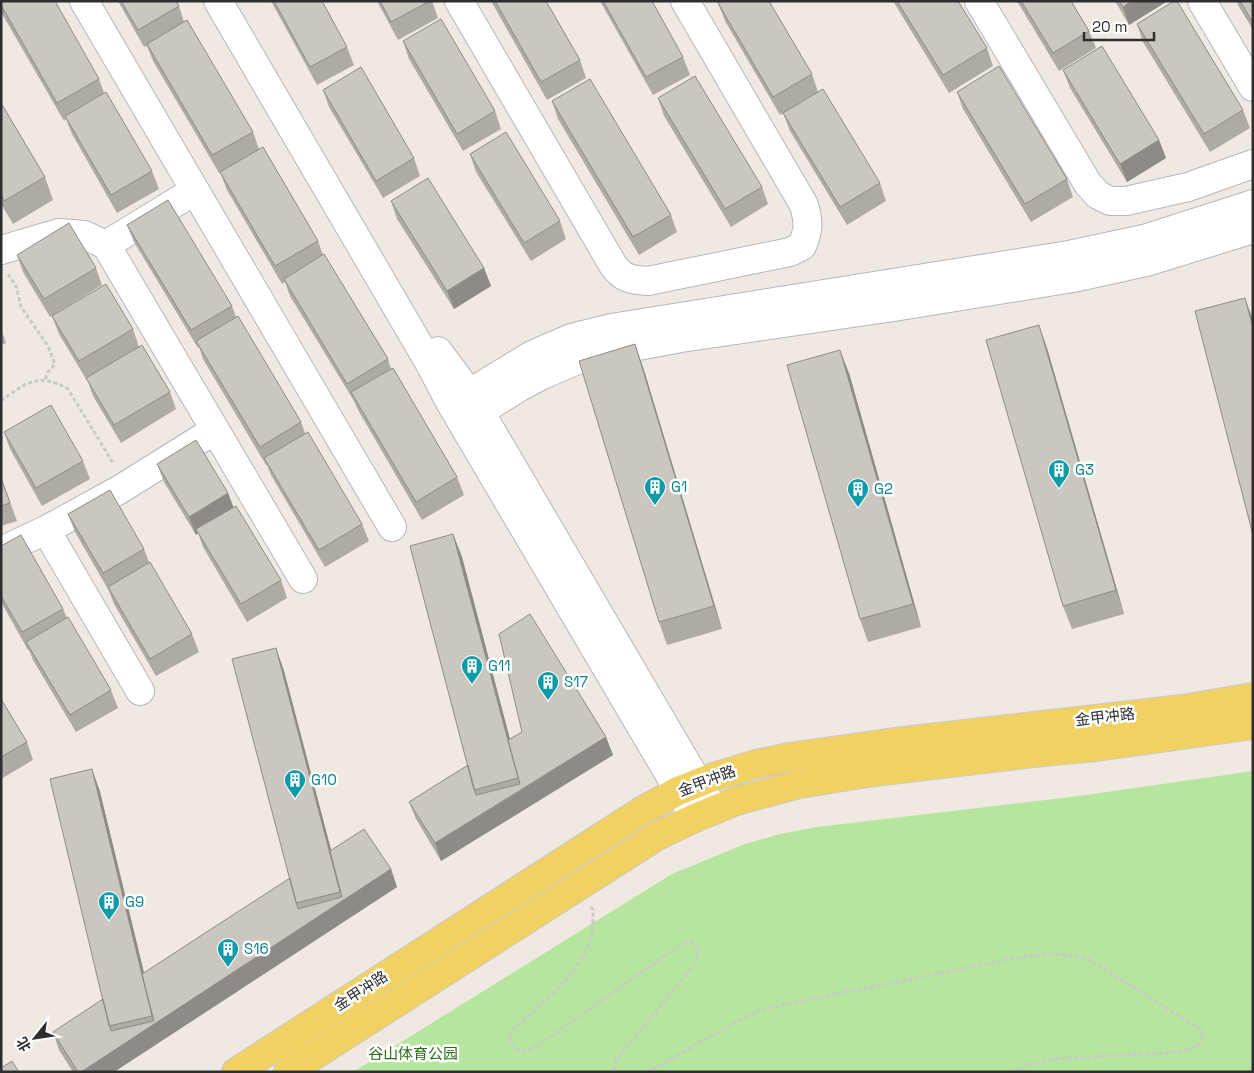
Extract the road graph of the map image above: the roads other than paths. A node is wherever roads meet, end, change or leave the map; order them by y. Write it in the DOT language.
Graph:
graph roads {
  1 [pos="84,1"];
  2 [pos="218,1"];
  3 [pos="233,1"];
  4 [pos="459,1"];
  5 [pos="685,1"];
  6 [pos="979,1"];
  7 [pos="1202,1"];
  8 [pos="1253,87"];
  9 [pos="1253,164"];
  10 [pos="194,191"];
  11 [pos="1253,204"];
  12 [pos="1253,229"];
  13 [pos="106,244"];
  14 [pos="4,260"];
  15 [pos="465,408"];
  16 [pos="215,430"];
  17 [pos="392,527"];
  18 [pos="46,530"];
  19 [pos="1,551"];
  20 [pos="303,579"];
  21 [pos="140,691"];
  22 [pos="1253,698"];
  23 [pos="1253,725"];
  24 [pos="688,787"];
  25 [pos="705,814"];
  26 [pos="236,1072"];
  27 [pos="288,1072"];
  1 -- 10 [label="street"];
  2 -- 15 [label="street"];
  3 -- 15 [label="street"];
  4 -- 5 [label="street"];
  6 -- 9 [label="street"];
  7 -- 8 [label="street"];
  10 -- 13 [label="street"];
  10 -- 17 [label="street"];
  11 -- 15 [label="street"];
  12 -- 15 [label="street"];
  13 -- 14 [label="street"];
  13 -- 16 [label="street"];
  15 -- 24 [label="street"];
  16 -- 18 [label="street"];
  16 -- 20 [label="street"];
  18 -- 19 [label="street"];
  18 -- 21 [label="street"];
  22 -- 24 [label="main road, 金甲冲路"];
  23 -- 25 [label="main road, 金甲冲路"];
  24 -- 25 [label="street"];
  24 -- 26 [label="main road, 金甲冲路"];
  25 -- 27 [label="main road, 金甲冲路"];
}
